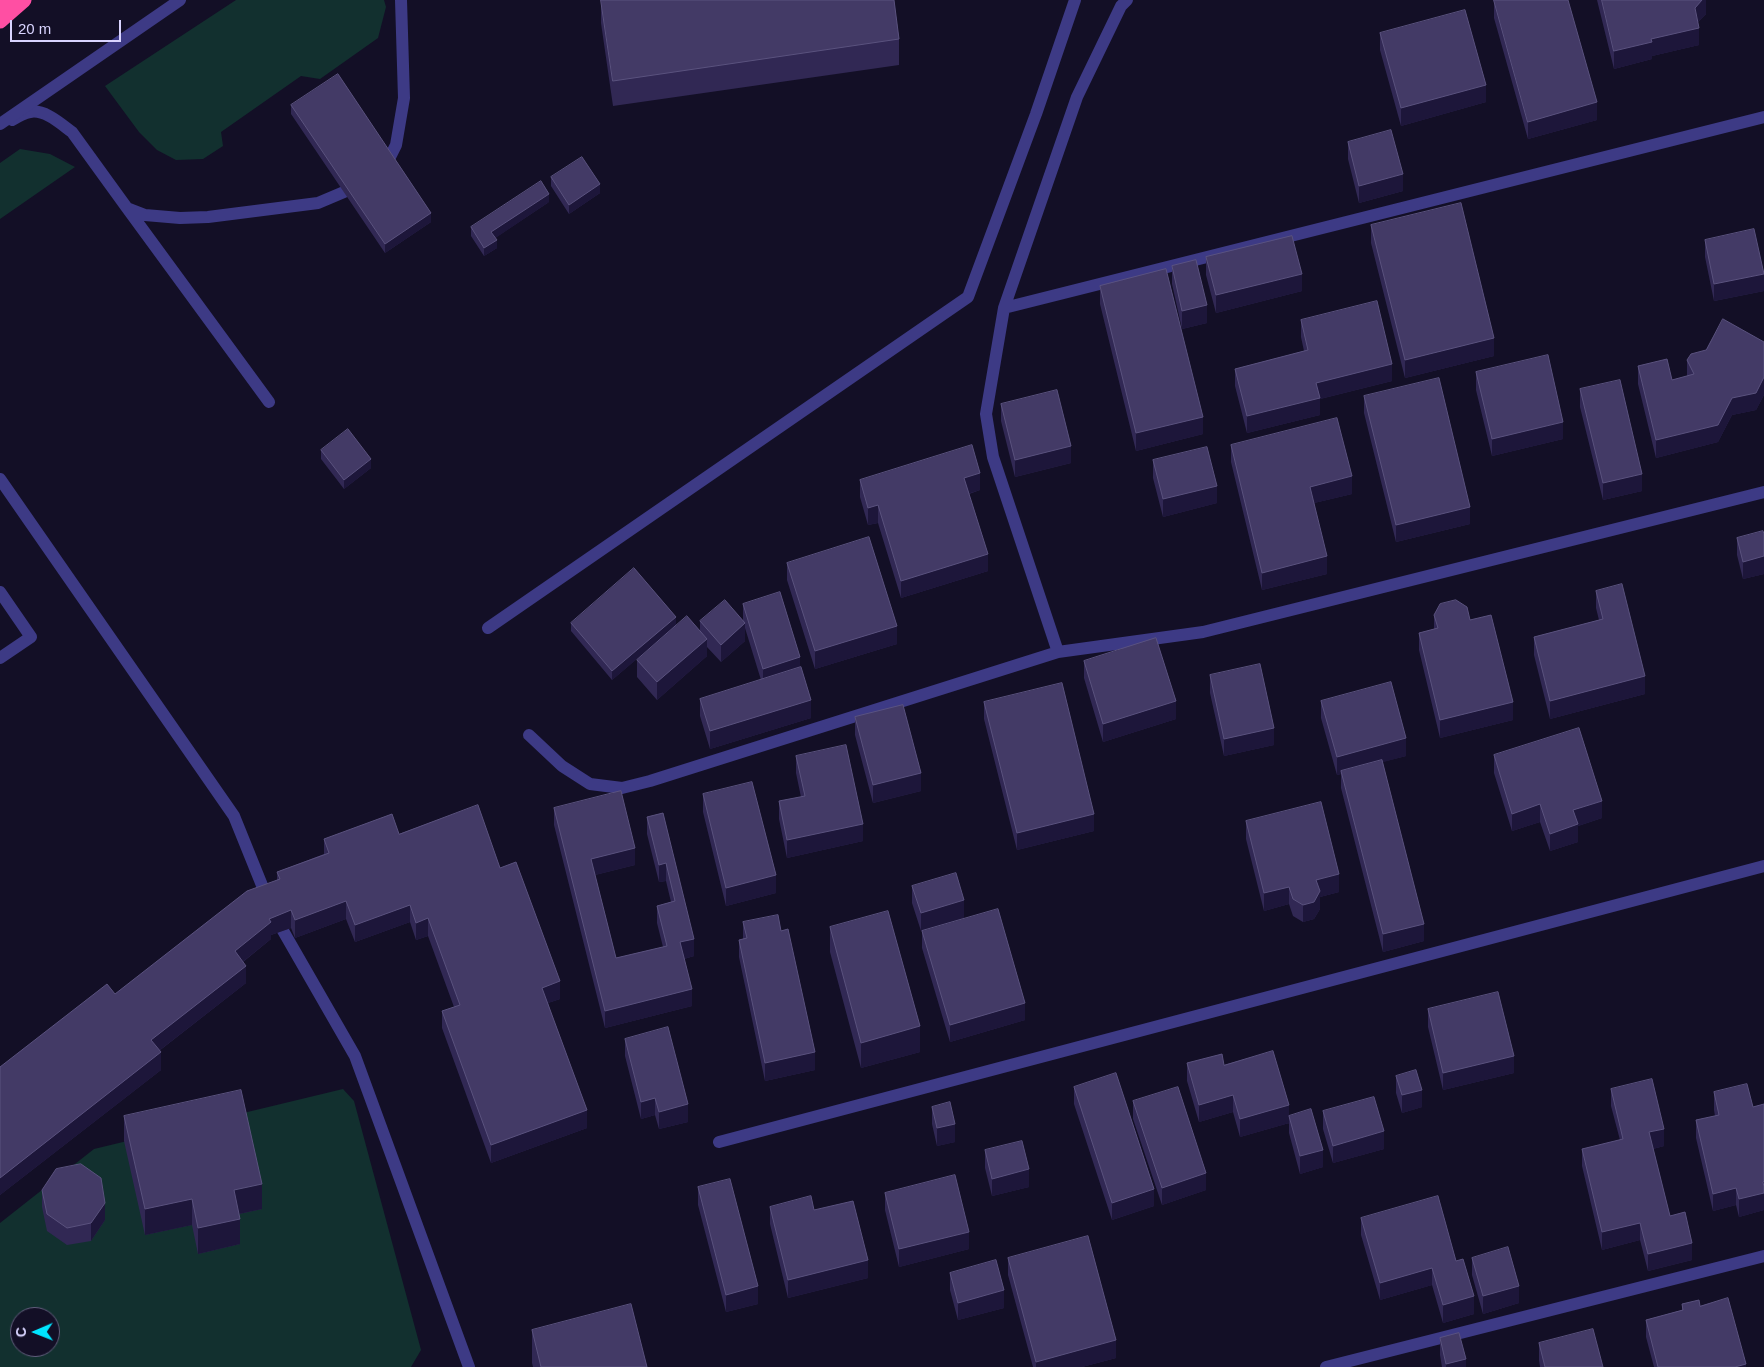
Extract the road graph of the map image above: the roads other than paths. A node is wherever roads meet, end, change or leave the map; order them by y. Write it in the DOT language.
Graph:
graph roads {
  1 [pos="6,0"];
  2 [pos="24,0"];
  3 [pos="180,0"];
  4 [pos="401,0"];
  5 [pos="1074,0"];
  6 [pos="1127,0"];
  7 [pos="0,4"];
  8 [pos="0,21"];
  9 [pos="1764,117"];
  10 [pos="0,124"];
  11 [pos="389,159"];
  12 [pos="344,192"];
  13 [pos="127,208"];
  14 [pos="1004,308"];
  15 [pos="269,402"];
  16 [pos="0,479"];
  17 [pos="1764,492"];
  18 [pos="0,592"];
  19 [pos="488,628"];
  20 [pos="1058,652"];
  21 [pos="0,658"];
  22 [pos="529,736"];
  23 [pos="1764,866"];
  24 [pos="720,1142"];
  25 [pos="1764,1256"];
  26 [pos="469,1367"];
  27 [pos="1326,1367"];
  1 -- 7 [label="highway"];
  2 -- 8 [label="highway"];
  3 -- 10 [label="street"];
  4 -- 11 [label="street"];
  5 -- 19 [label="street"];
  6 -- 14 [label="street"];
  9 -- 14 [label="street"];
  10 -- 13 [label="street"];
  12 -- 13 [label="street"];
  13 -- 15 [label="street"];
  14 -- 20 [label="street"];
  16 -- 26 [label="street"];
  17 -- 20 [label="street"];
  18 -- 21 [label="street"];
  20 -- 22 [label="street"];
  23 -- 24 [label="street"];
  25 -- 27 [label="street"];
}
